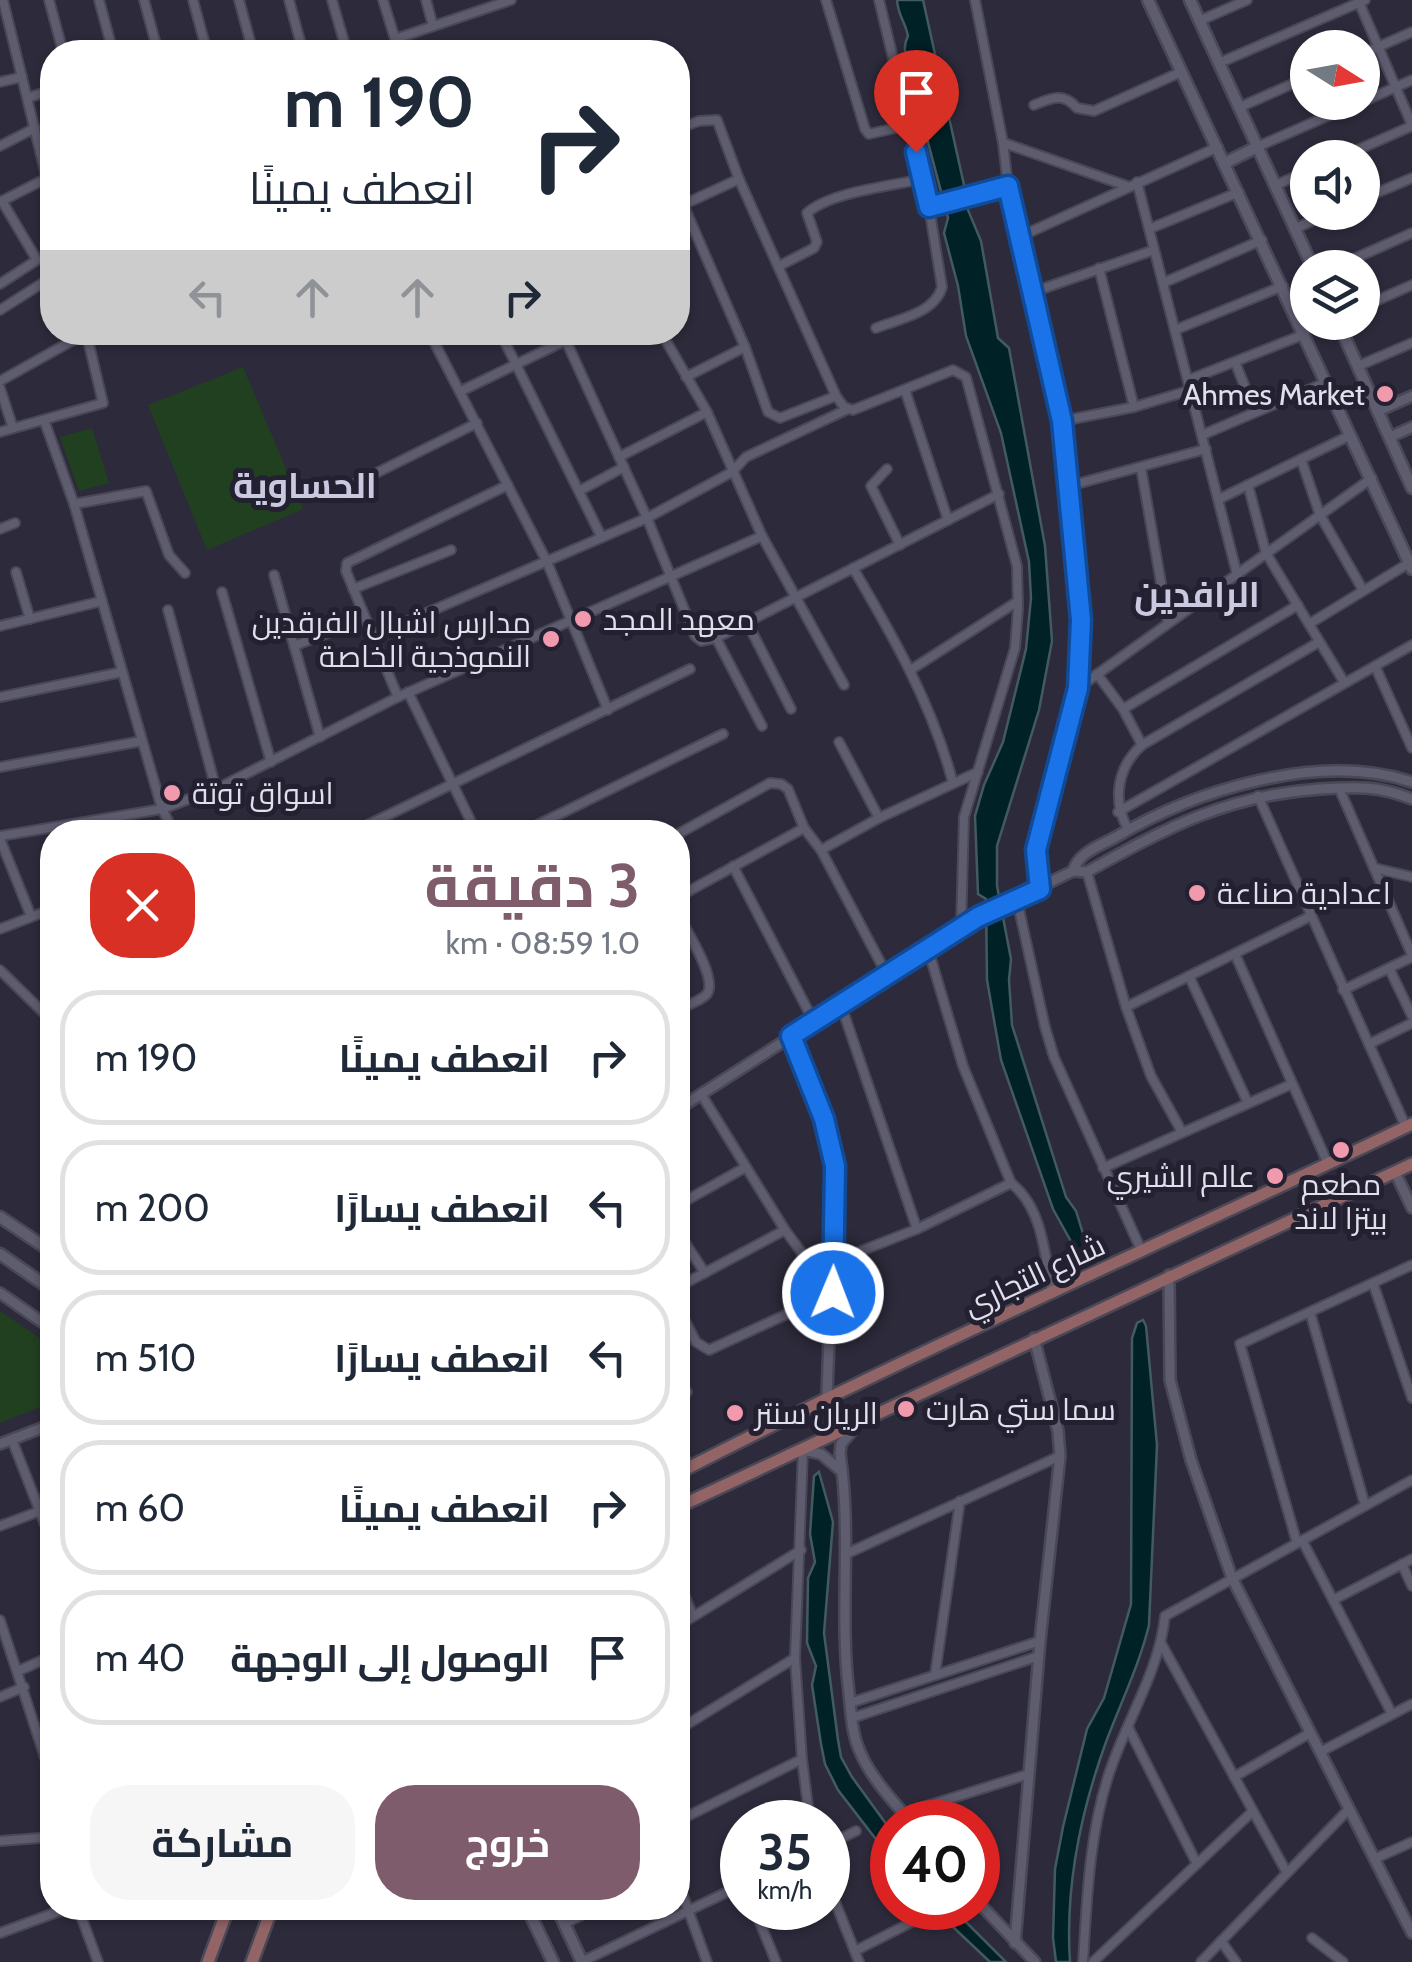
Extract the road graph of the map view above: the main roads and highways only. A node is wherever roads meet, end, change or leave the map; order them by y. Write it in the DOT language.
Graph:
graph roads {
  1 [pos="1148,0"];
  2 [pos="1190,0"];
  3 [pos="1258,146"];
  4 [pos="1225,163"];
  5 [pos="1304,250"];
  6 [pos="1346,340"];
  7 [pos="1411,484"];
  8 [pos="1411,566"];
  9 [pos="1409,1126"];
  10 [pos="1412,1164"];
  11 [pos="0,1216"];
  12 [pos="40,1244"];
  13 [pos="0,1254"];
  14 [pos="40,1282"];
  15 [pos="690,1467"];
  16 [pos="690,1502"];
  17 [pos="224,1920"];
  18 [pos="268,1920"];
  19 [pos="533,1920"];
  20 [pos="562,1920"];
  21 [pos="256,1959"];
  22 [pos="208,1962"];
  23 [pos="553,1962"];
  24 [pos="582,1962"];
  1 -- 4 [label="main road"];
  2 -- 3 [label="main road"];
  3 -- 4 [label="main road"];
  3 -- 5 [label="main road"];
  4 -- 8 [label="main road"];
  6 -- 7 [label="main road"];
  9 -- 15 [label="main road, شارع التجاري"];
  10 -- 16 [label="main road, شارع التجاري"];
  11 -- 12 [label="main road"];
  13 -- 14 [label="main road"];
  17 -- 22 [label="main road"];
  18 -- 21 [label="main road"];
  19 -- 23 [label="main road"];
  20 -- 24 [label="main road"];
}
